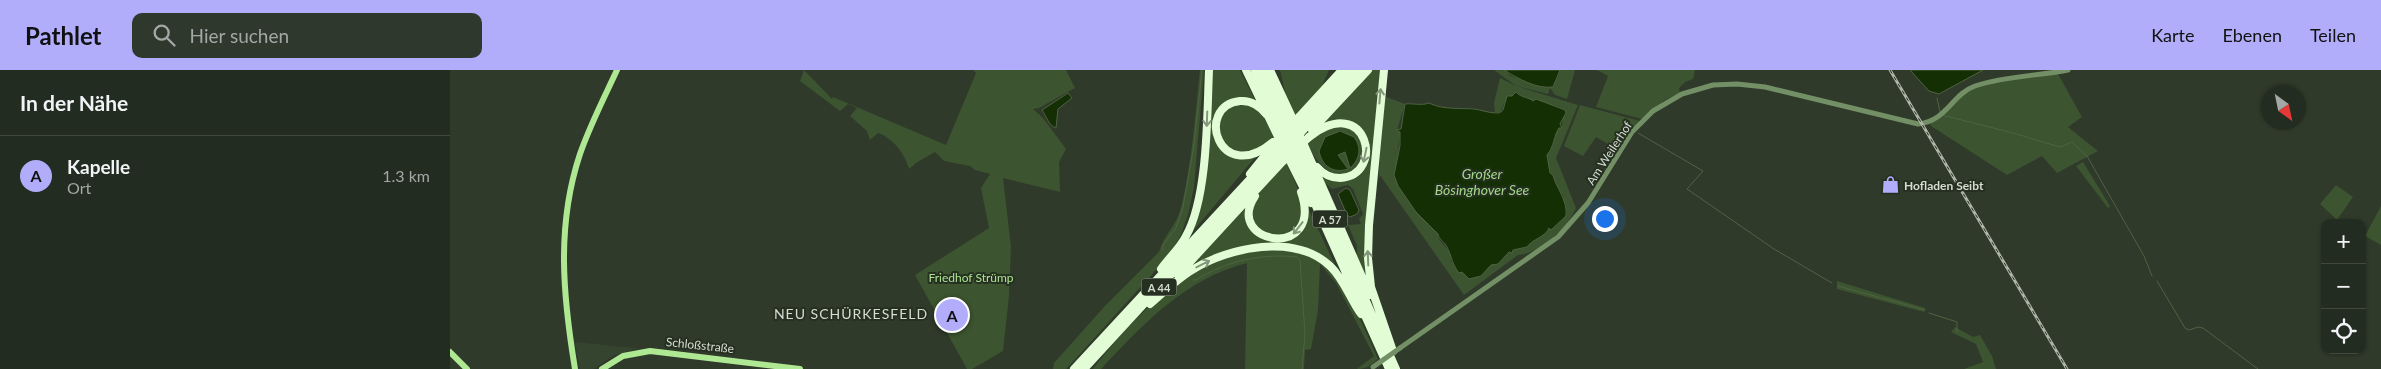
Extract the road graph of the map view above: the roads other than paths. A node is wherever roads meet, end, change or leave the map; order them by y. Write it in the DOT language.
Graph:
graph roads {
  1 [pos="617,70"];
  2 [pos="1209,70"];
  3 [pos="1246,70"];
  4 [pos="1254,70"];
  5 [pos="1262,70"];
  6 [pos="1270,70"];
  7 [pos="1277,70"];
  8 [pos="1333,70"];
  9 [pos="1342,70"];
  10 [pos="1351,70"];
  11 [pos="1359,70"];
  12 [pos="1368,70"];
  13 [pos="1384,70"];
  14 [pos="2068,70"];
  15 [pos="1318,96"];
  16 [pos="1284,101"];
  17 [pos="1272,122"];
  18 [pos="1304,128"];
  19 [pos="1278,151"];
  20 [pos="1309,154"];
  21 [pos="1292,166"];
  22 [pos="1262,185"];
  23 [pos="1328,230"];
  24 [pos="1150,304"];
  25 [pos="1131,308"];
  26 [pos="1382,322"];
  27 [pos="1370,327"];
  28 [pos="1111,339"];
  29 [pos="450,352"];
  30 [pos="1084,365"];
  31 [pos="1371,368"];
  32 [pos="467,369"];
  33 [pos="575,369"];
  34 [pos="602,369"];
  35 [pos="800,369"];
  36 [pos="1074,369"];
  37 [pos="1389,369"];
  38 [pos="1396,369"];
  39 [pos="1400,369"];
  1 -- 33 [label="main road"];
  2 -- 25 [label="highway, one-way"];
  3 -- 17 [label="highway"];
  4 -- 23 [label="highway, A 57"];
  5 -- 38 [label="highway, A 57"];
  6 -- 16 [label="highway"];
  7 -- 16 [label="highway"];
  8 -- 15 [label="highway"];
  9 -- 15 [label="highway"];
  10 -- 18 [label="highway, A 44"];
  11 -- 18 [label="highway, A 44"];
  12 -- 18 [label="highway"];
  26 -- 13 [label="highway, one-way"];
  14 -- 31 [label="street, Am Weilerhof, bridge"];
  15 -- 18 [label="highway"];
  16 -- 20 [label="highway"];
  17 -- 19 [label="highway"];
  17 -- 21 [label="highway"];
  18 -- 19 [label="highway, A 44, bridge"];
  18 -- 19 [label="highway, bridge"];
  18 -- 19 [label="highway, bridge"];
  18 -- 20 [label="highway, one-way"];
  19 -- 22 [label="highway"];
  19 -- 25 [label="highway, A 44"];
  19 -- 28 [label="highway, A 44"];
  20 -- 26 [label="highway"];
  21 -- 22 [label="highway, one-way"];
  21 -- 23 [label="highway"];
  22 -- 24 [label="highway"];
  23 -- 27 [label="highway, A 57"];
  24 -- 27 [label="highway, one-way"];
  24 -- 28 [label="highway"];
  25 -- 30 [label="highway, A 44"];
  26 -- 39 [label="highway"];
  27 -- 37 [label="highway, A 57"];
  28 -- 30 [label="highway, A 44"];
  29 -- 32 [label="main road"];
  30 -- 36 [label="highway, A 44"];
  34 -- 35 [label="main road, Schloßstraße"];
}
